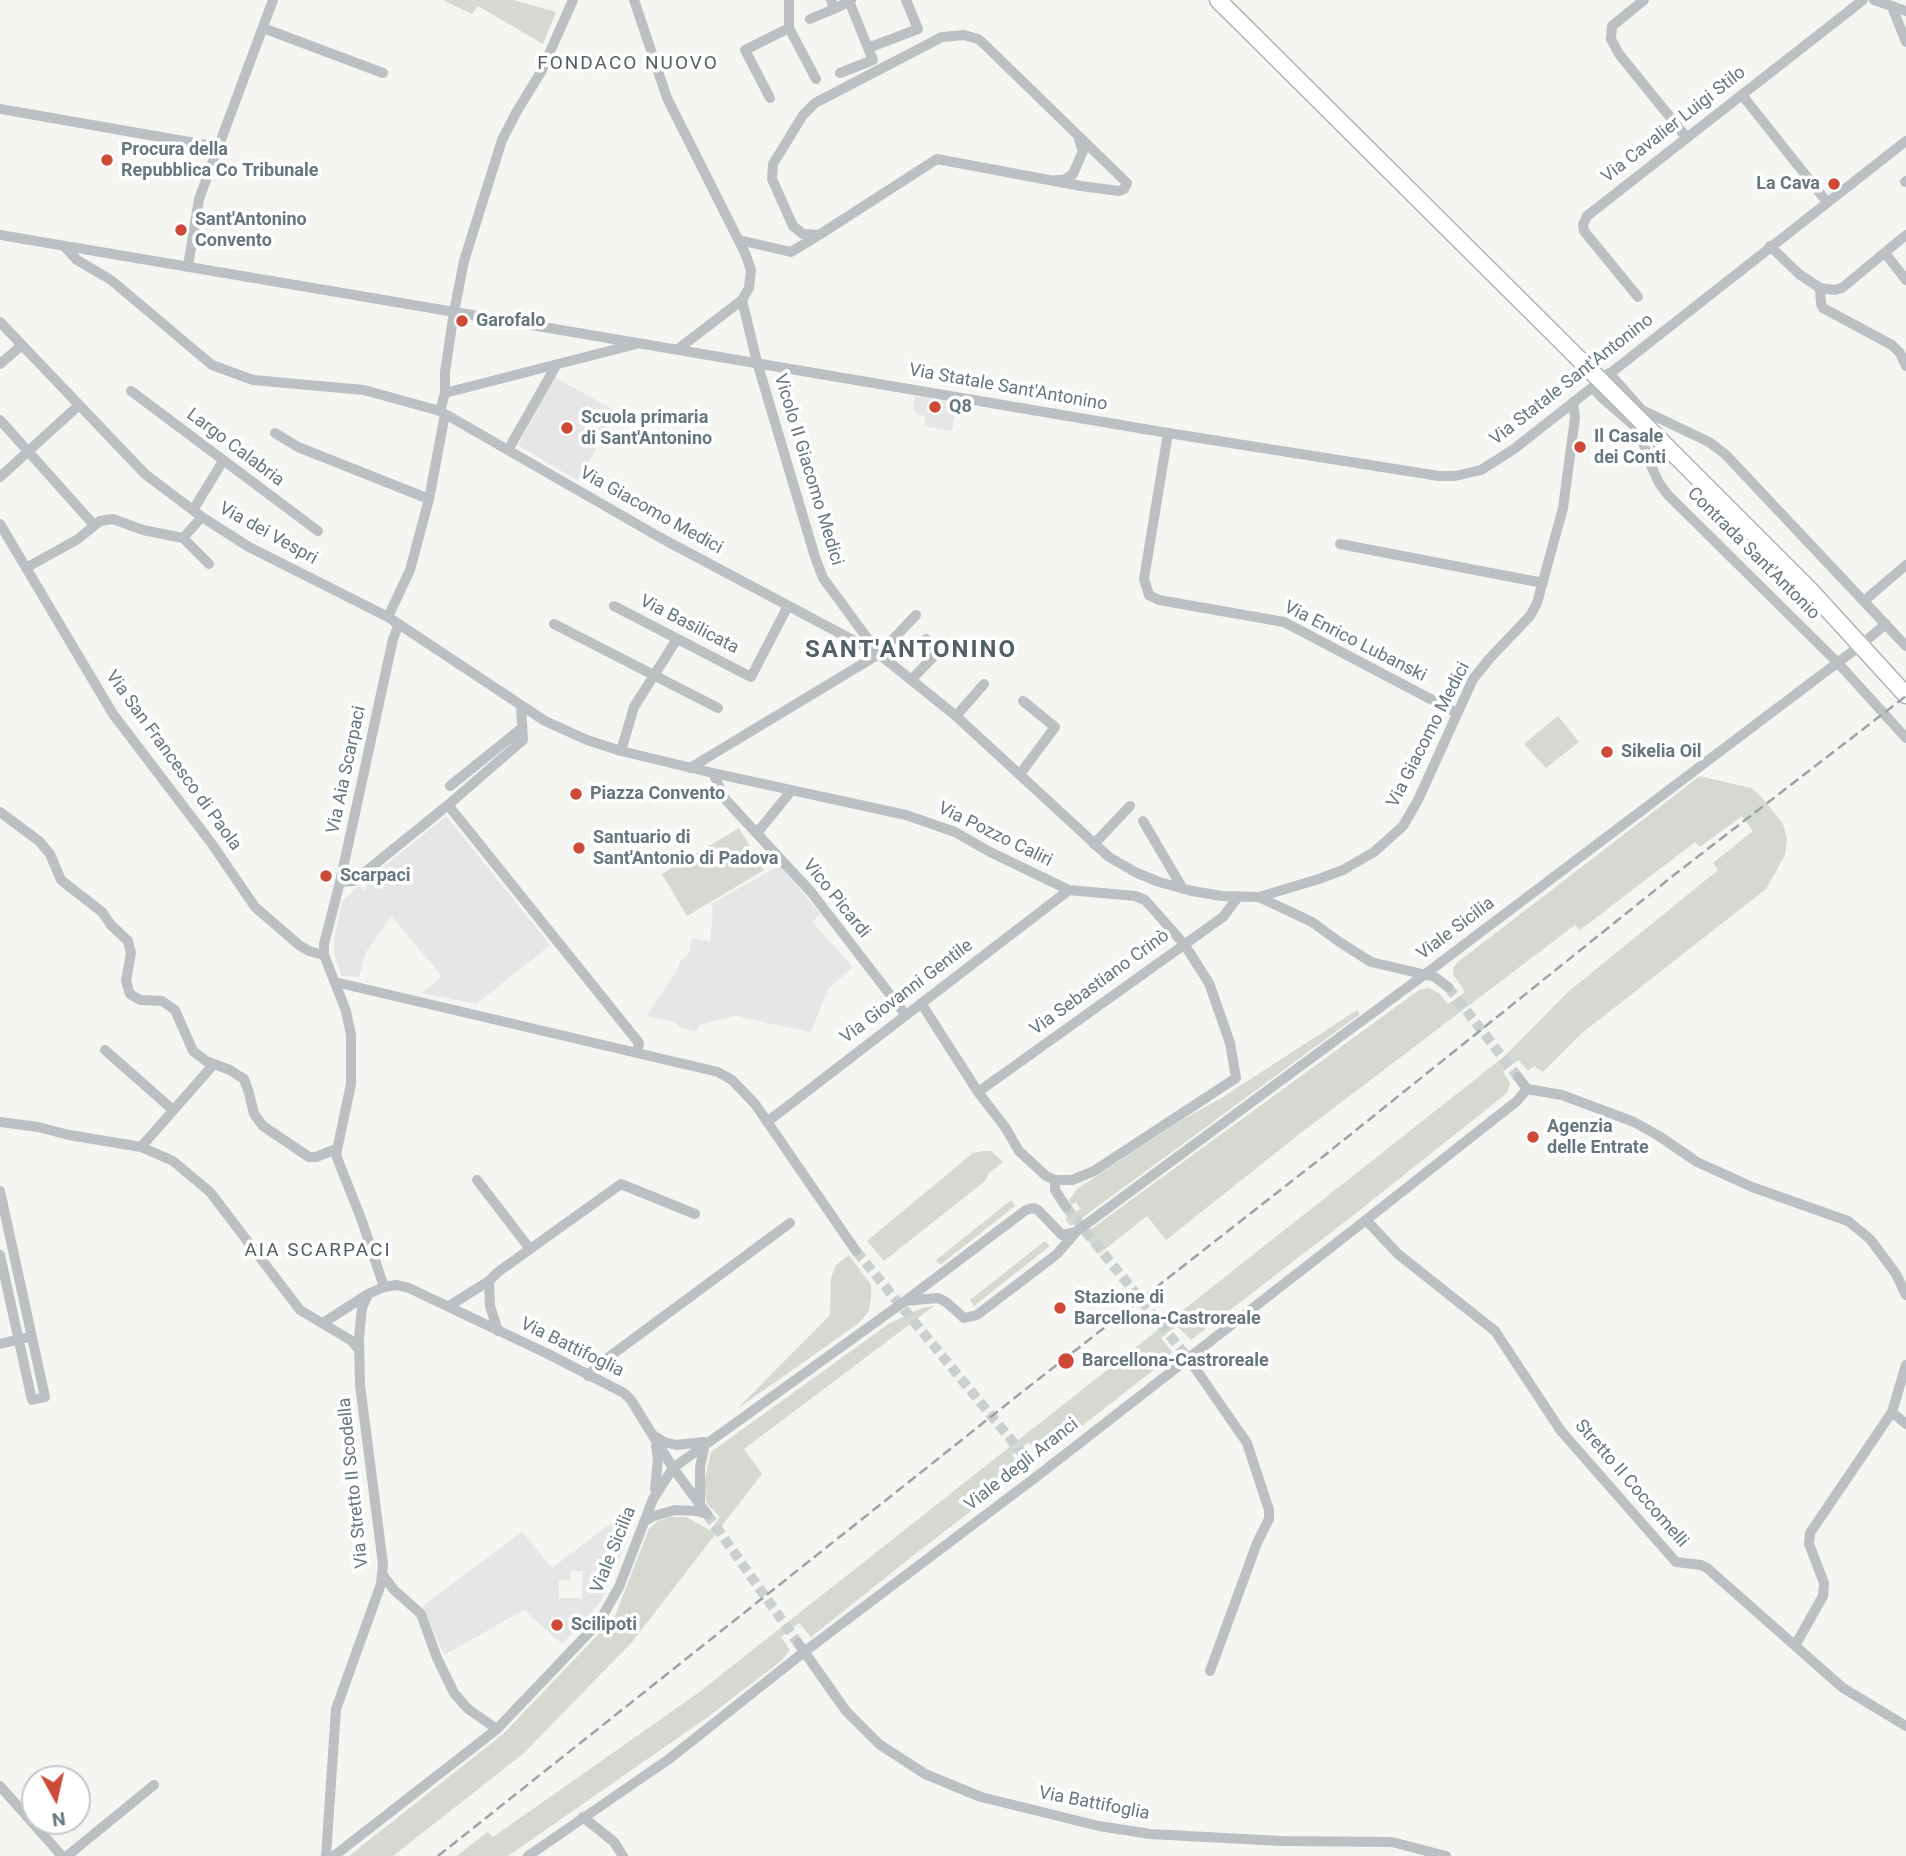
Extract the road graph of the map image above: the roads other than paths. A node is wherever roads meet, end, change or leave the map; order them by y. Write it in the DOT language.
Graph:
graph roads {
  1 [pos="273,0"];
  2 [pos="573,0"];
  3 [pos="634,0"];
  4 [pos="789,0"];
  5 [pos="850,0"];
  6 [pos="906,0"];
  7 [pos="1218,0"];
  8 [pos="1644,0"];
  9 [pos="1863,0"];
  10 [pos="1874,0"];
  11 [pos="833,4"];
  12 [pos="1892,7"];
  13 [pos="1906,10"];
  14 [pos="810,19"];
  15 [pos="263,28"];
  16 [pos="789,28"];
  17 [pos="1906,42"];
  18 [pos="868,48"];
  19 [pos="383,73"];
  20 [pos="841,73"];
  21 [pos="816,79"];
  22 [pos="1742,95"];
  23 [pos="770,98"];
  24 [pos="0,109"];
  25 [pos="1077,136"];
  26 [pos="1687,138"];
  27 [pos="1906,141"];
  28 [pos="218,147"];
  29 [pos="1081,156"];
  30 [pos="1102,158"];
  31 [pos="1073,174"];
  32 [pos="1051,180"];
  33 [pos="1081,186"];
  34 [pos="1827,202"];
  35 [pos="793,226"];
  36 [pos="0,235"];
  37 [pos="819,235"];
  38 [pos="1906,235"];
  39 [pos="739,240"];
  40 [pos="1770,246"];
  41 [pos="65,247"];
  42 [pos="775,249"];
  43 [pos="1885,253"];
  44 [pos="188,266"];
  45 [pos="1906,280"];
  46 [pos="1820,288"];
  47 [pos="1638,297"];
  48 [pos="742,300"];
  49 [pos="454,312"];
  50 [pos="0,322"];
  51 [pos="640,342"];
  52 [pos="22,345"];
  53 [pos="678,349"];
  54 [pos="757,362"];
  55 [pos="0,364"];
  56 [pos="557,364"];
  57 [pos="1906,366"];
  58 [pos="1609,373"];
  59 [pos="1597,383"];
  60 [pos="131,391"];
  61 [pos="445,393"];
  62 [pos="1576,400"];
  63 [pos="1605,401"];
  64 [pos="79,405"];
  65 [pos="443,413"];
  66 [pos="0,421"];
  67 [pos="1651,429"];
  68 [pos="275,433"];
  69 [pos="1168,433"];
  70 [pos="508,450"];
  71 [pos="28,452"];
  72 [pos="223,461"];
  73 [pos="0,477"];
  74 [pos="429,499"];
  75 [pos="198,514"];
  76 [pos="0,524"];
  77 [pos="94,525"];
  78 [pos="318,531"];
  79 [pos="183,538"];
  80 [pos="1340,544"];
  81 [pos="209,564"];
  82 [pos="1906,565"];
  83 [pos="26,568"];
  84 [pos="1543,583"];
  85 [pos="1864,601"];
  86 [pos="614,607"];
  87 [pos="788,607"];
  88 [pos="916,615"];
  89 [pos="388,617"];
  90 [pos="399,624"];
  91 [pos="554,624"];
  92 [pos="1886,624"];
  93 [pos="1869,638"];
  94 [pos="677,639"];
  95 [pos="926,639"];
  96 [pos="1906,646"];
  97 [pos="1853,651"];
  98 [pos="879,654"];
  99 [pos="1838,663"];
  100 [pos="654,676"];
  101 [pos="911,680"];
  102 [pos="984,684"];
  103 [pos="1906,695"];
  104 [pos="1023,701"];
  105 [pos="521,707"];
  106 [pos="718,708"];
  107 [pos="1457,713"];
  108 [pos="956,716"];
  109 [pos="522,728"];
  110 [pos="1906,738"];
  111 [pos="621,751"];
  112 [pos="690,768"];
  113 [pos="713,773"];
  114 [pos="1020,774"];
  115 [pos="450,786"];
  116 [pos="790,791"];
  117 [pos="448,805"];
  118 [pos="1130,806"];
  119 [pos="0,812"];
  120 [pos="1143,821"];
  121 [pos="757,833"];
  122 [pos="1094,845"];
  123 [pos="340,881"];
  124 [pos="1155,881"];
  125 [pos="1183,889"];
  126 [pos="1069,890"];
  127 [pos="1238,897"];
  128 [pos="1259,897"];
  129 [pos="1145,900"];
  130 [pos="1184,944"];
  131 [pos="324,955"];
  132 [pos="1424,975"];
  133 [pos="335,982"];
  134 [pos="1448,987"];
  135 [pos="921,1003"];
  136 [pos="905,1014"];
  137 [pos="105,1050"];
  138 [pos="637,1053"];
  139 [pos="214,1064"];
  140 [pos="1518,1077"];
  141 [pos="1527,1089"];
  142 [pos="978,1092"];
  143 [pos="173,1110"];
  144 [pos="0,1122"];
  145 [pos="767,1122"];
  146 [pos="141,1147"];
  147 [pos="336,1149"];
  148 [pos="477,1180"];
  149 [pos="1055,1180"];
  150 [pos="0,1192"];
  151 [pos="1066,1207"];
  152 [pos="695,1214"];
  153 [pos="1366,1220"];
  154 [pos="790,1223"];
  155 [pos="1077,1231"];
  156 [pos="1059,1233"];
  157 [pos="530,1249"];
  158 [pos="1060,1250"];
  159 [pos="856,1251"];
  160 [pos="0,1255"];
  161 [pos="489,1281"];
  162 [pos="3,1284"];
  163 [pos="384,1287"];
  164 [pos="368,1294"];
  165 [pos="1906,1295"];
  166 [pos="905,1301"];
  167 [pos="449,1307"];
  168 [pos="323,1323"];
  169 [pos="498,1331"];
  170 [pos="32,1337"];
  171 [pos="19,1340"];
  172 [pos="0,1344"];
  173 [pos="359,1350"];
  174 [pos="1188,1358"];
  175 [pos="1906,1365"];
  176 [pos="588,1376"];
  177 [pos="1892,1412"];
  178 [pos="1906,1424"];
  179 [pos="653,1439"];
  180 [pos="708,1442"];
  181 [pos="1031,1464"];
  182 [pos="673,1468"];
  183 [pos="1040,1474"];
  184 [pos="653,1499"];
  185 [pos="700,1503"];
  186 [pos="645,1521"];
  187 [pos="382,1574"];
  188 [pos="1796,1644"];
  189 [pos="801,1647"];
  190 [pos="1210,1671"];
  191 [pos="1906,1726"];
  192 [pos="497,1729"];
  193 [pos="154,1785"];
  194 [pos="0,1786"];
  195 [pos="583,1817"];
  196 [pos="64,1856"];
  197 [pos="326,1856"];
  198 [pos="334,1856"];
  199 [pos="528,1856"];
  200 [pos="623,1856"];
  201 [pos="1446,1856"];
  1 -- 15 [label="street"];
  2 -- 49 [label="street"];
  3 -- 39 [label="street"];
  4 -- 16 [label="street"];
  5 -- 11 [label="street"];
  5 -- 18 [label="street"];
  6 -- 18 [label="street"];
  7 -- 67 [label="highway, bridge"];
  8 -- 26 [label="street"];
  9 -- 22 [label="street, Via Cavalier Luigi Stilo"];
  10 -- 12 [label="street"];
  11 -- 14 [label="street"];
  12 -- 13 [label="street"];
  12 -- 17 [label="street"];
  15 -- 19 [label="street"];
  15 -- 28 [label="street"];
  16 -- 21 [label="street"];
  16 -- 23 [label="street"];
  18 -- 20 [label="street"];
  22 -- 26 [label="street, Via Cavalier Luigi Stilo"];
  22 -- 34 [label="street"];
  24 -- 28 [label="street"];
  25 -- 29 [label="street"];
  25 -- 30 [label="street"];
  25 -- 35 [label="street"];
  26 -- 47 [label="street, Via Cavalier Luigi Stilo"];
  27 -- 34 [label="street, Via Statale Sant'Antonino"];
  28 -- 44 [label="street"];
  29 -- 30 [label="street"];
  29 -- 31 [label="street"];
  30 -- 33 [label="street"];
  31 -- 32 [label="street"];
  31 -- 33 [label="street"];
  32 -- 33 [label="street"];
  32 -- 37 [label="street"];
  34 -- 40 [label="street, Via Statale Sant'Antonino"];
  35 -- 37 [label="street"];
  35 -- 42 [label="street"];
  36 -- 41 [label="street, Via Statale Sant'Antonino"];
  37 -- 42 [label="street"];
  38 -- 43 [label="street"];
  39 -- 42 [label="street"];
  39 -- 48 [label="street"];
  40 -- 46 [label="street"];
  40 -- 58 [label="street, Via Statale Sant'Antonino"];
  41 -- 44 [label="street, Via Statale Sant'Antonino"];
  41 -- 65 [label="street, Via Giacomo Medici"];
  43 -- 45 [label="street"];
  43 -- 46 [label="street"];
  44 -- 49 [label="street, Via Statale Sant'Antonino"];
  46 -- 57 [label="street"];
  48 -- 53 [label="street"];
  48 -- 54 [label="street, Vicolo II Giacomo Medici"];
  49 -- 51 [label="street, Via Statale Sant'Antonino"];
  49 -- 61 [label="street"];
  50 -- 52 [label="street, Via dei Vespri"];
  51 -- 53 [label="street, Via Statale Sant'Antonino"];
  51 -- 56 [label="street"];
  52 -- 55 [label="street"];
  52 -- 64 [label="street, Via dei Vespri"];
  53 -- 54 [label="street, Via Statale Sant'Antonino"];
  54 -- 69 [label="street, Via Statale Sant'Antonino"];
  54 -- 98 [label="street, Vicolo II Giacomo Medici"];
  56 -- 61 [label="street"];
  56 -- 70 [label="street"];
  58 -- 59 [label="street, Via Statale Sant'Antonino"];
  58 -- 67 [label="street, Contrada Sant'Antonio"];
  59 -- 62 [label="street, Via Statale Sant'Antonino"];
  59 -- 63 [label="street, Contrada Sant'Antonio"];
  60 -- 72 [label="street, Largo Calabria"];
  61 -- 65 [label="street"];
  62 -- 63 [label="street"];
  62 -- 69 [label="street, Via Statale Sant'Antonino"];
  62 -- 84 [label="street, Via Giacomo Medici"];
  63 -- 67 [label="street, Contrada Sant'Antonio"];
  64 -- 71 [label="street"];
  64 -- 75 [label="street, Via dei Vespri"];
  65 -- 70 [label="street, Via Giacomo Medici"];
  65 -- 74 [label="street"];
  66 -- 71 [label="street"];
  67 -- 85 [label="street, Contrada Sant'Antonio"];
  67 -- 99 [label="street, Contrada Sant'Antonio"];
  67 -- 103 [label="highway"];
  68 -- 74 [label="street"];
  69 -- 107 [label="street, Via Enrico Lubanski"];
  70 -- 87 [label="street, Via Giacomo Medici"];
  71 -- 73 [label="street"];
  71 -- 77 [label="street"];
  72 -- 75 [label="street"];
  72 -- 78 [label="street, Largo Calabria"];
  74 -- 89 [label="street"];
  75 -- 79 [label="street"];
  75 -- 89 [label="street, Via dei Vespri"];
  76 -- 83 [label="street, Via San Francesco di Paola"];
  77 -- 79 [label="street"];
  77 -- 83 [label="street"];
  79 -- 81 [label="street"];
  80 -- 84 [label="street"];
  82 -- 85 [label="street"];
  83 -- 131 [label="street, Via San Francesco di Paola"];
  84 -- 107 [label="street, Via Giacomo Medici"];
  85 -- 92 [label="street, Contrada Sant'Antonio"];
  86 -- 94 [label="street, Via Basilicata"];
  87 -- 94 [label="street, Via Basilicata"];
  87 -- 98 [label="street, Via Giacomo Medici"];
  88 -- 98 [label="street"];
  89 -- 90 [label="street, Via dei Vespri"];
  90 -- 105 [label="street, Via dei Vespri"];
  90 -- 123 [label="street, Via Aia Scarpaci"];
  91 -- 100 [label="street"];
  92 -- 93 [label="street"];
  92 -- 96 [label="street, Contrada Sant'Antonio"];
  94 -- 100 [label="street"];
  95 -- 101 [label="street"];
  97 -- 99 [label="street, Viale Sicilia"];
  98 -- 101 [label="street, Via Giacomo Medici"];
  98 -- 112 [label="street"];
  99 -- 110 [label="street, Contrada Sant'Antonio"];
  99 -- 132 [label="street, Viale Sicilia"];
  100 -- 106 [label="street"];
  100 -- 111 [label="street"];
  101 -- 108 [label="street, Via Giacomo Medici"];
  102 -- 108 [label="street"];
  104 -- 114 [label="street"];
  105 -- 109 [label="street"];
  105 -- 111 [label="street"];
  107 -- 128 [label="street, Via Giacomo Medici"];
  108 -- 114 [label="street, Via Giacomo Medici"];
  109 -- 115 [label="street"];
  109 -- 117 [label="street"];
  111 -- 112 [label="street"];
  112 -- 113 [label="street, Via Pozzo Caliri"];
  113 -- 116 [label="street, Via Pozzo Caliri"];
  113 -- 121 [label="street, Vico Picardi"];
  114 -- 122 [label="street, Via Giacomo Medici"];
  116 -- 121 [label="street"];
  116 -- 126 [label="street, Via Pozzo Caliri"];
  117 -- 123 [label="street"];
  117 -- 138 [label="street"];
  118 -- 122 [label="street"];
  119 -- 139 [label="street"];
  120 -- 125 [label="street"];
  121 -- 136 [label="street, Vico Picardi"];
  122 -- 124 [label="street, Via Giacomo Medici"];
  123 -- 131 [label="street, Via Aia Scarpaci"];
  124 -- 125 [label="street, Via Giacomo Medici"];
  124 -- 129 [label="street"];
  125 -- 127 [label="street, Via Giacomo Medici"];
  126 -- 129 [label="street, Via Pozzo Caliri"];
  126 -- 135 [label="street, Via Giovanni Gentile"];
  127 -- 128 [label="street, Via Giacomo Medici"];
  127 -- 130 [label="street, Via Sebastiano Crinò"];
  128 -- 132 [label="street"];
  129 -- 130 [label="street"];
  130 -- 142 [label="street, Via Sebastiano Crinò"];
  130 -- 149 [label="street"];
  131 -- 133 [label="street"];
  132 -- 134 [label="street"];
  132 -- 155 [label="street, Viale Sicilia"];
  133 -- 138 [label="street"];
  133 -- 147 [label="street"];
  135 -- 136 [label="street, Via Giovanni Gentile"];
  135 -- 142 [label="street"];
  136 -- 145 [label="street, Via Giovanni Gentile"];
  137 -- 143 [label="street"];
  138 -- 145 [label="street"];
  139 -- 143 [label="street"];
  139 -- 147 [label="street"];
  140 -- 141 [label="street"];
  141 -- 153 [label="street, Viale degli Aranci"];
  141 -- 165 [label="street"];
  142 -- 149 [label="street"];
  143 -- 146 [label="street"];
  144 -- 146 [label="street"];
  145 -- 159 [label="street"];
  146 -- 168 [label="street"];
  147 -- 163 [label="street"];
  148 -- 157 [label="street"];
  149 -- 151 [label="street"];
  150 -- 170 [label="street"];
  152 -- 157 [label="street"];
  153 -- 174 [label="street, Viale degli Aranci"];
  153 -- 188 [label="street, Stretto II Coccomelli"];
  154 -- 176 [label="street"];
  155 -- 156 [label="street"];
  155 -- 158 [label="street, Viale Sicilia"];
  156 -- 158 [label="street"];
  156 -- 166 [label="street, Viale Sicilia"];
  157 -- 161 [label="street"];
  158 -- 166 [label="street, Viale Sicilia"];
  160 -- 162 [label="street"];
  161 -- 167 [label="street"];
  161 -- 169 [label="street"];
  162 -- 171 [label="street"];
  163 -- 164 [label="street"];
  163 -- 167 [label="street, Via Battifoglia"];
  164 -- 168 [label="street"];
  164 -- 173 [label="street, Via Stretto II Scodella"];
  166 -- 180 [label="street, Viale Sicilia"];
  167 -- 169 [label="street, Via Battifoglia"];
  168 -- 173 [label="street"];
  169 -- 176 [label="street, Via Battifoglia"];
  170 -- 171 [label="street"];
  170 -- 171 [label="street"];
  171 -- 172 [label="street"];
  173 -- 187 [label="street, Via Stretto II Scodella"];
  174 -- 183 [label="street, Viale degli Aranci"];
  174 -- 190 [label="street"];
  175 -- 177 [label="street"];
  176 -- 179 [label="street, Via Battifoglia"];
  177 -- 178 [label="street"];
  177 -- 188 [label="street"];
  179 -- 180 [label="street"];
  179 -- 182 [label="street, Via Battifoglia"];
  179 -- 184 [label="street"];
  180 -- 182 [label="street, Viale Sicilia"];
  180 -- 185 [label="street"];
  181 -- 183 [label="street"];
  182 -- 184 [label="street, Viale Sicilia"];
  182 -- 185 [label="street, Via Battifoglia"];
  183 -- 189 [label="street, Viale degli Aranci"];
  184 -- 186 [label="street, Viale Sicilia"];
  185 -- 186 [label="street, Via Battifoglia"];
  186 -- 192 [label="street, Viale Sicilia"];
  187 -- 192 [label="street"];
  187 -- 197 [label="street, Via Stretto II Scodella"];
  188 -- 191 [label="street, Stretto II Coccomelli"];
  189 -- 195 [label="street, Viale degli Aranci"];
  189 -- 201 [label="street, Via Battifoglia"];
  192 -- 198 [label="street, Viale Sicilia"];
  193 -- 196 [label="street"];
  194 -- 196 [label="street"];
  195 -- 199 [label="street, Viale degli Aranci"];
  195 -- 200 [label="street"];
}
